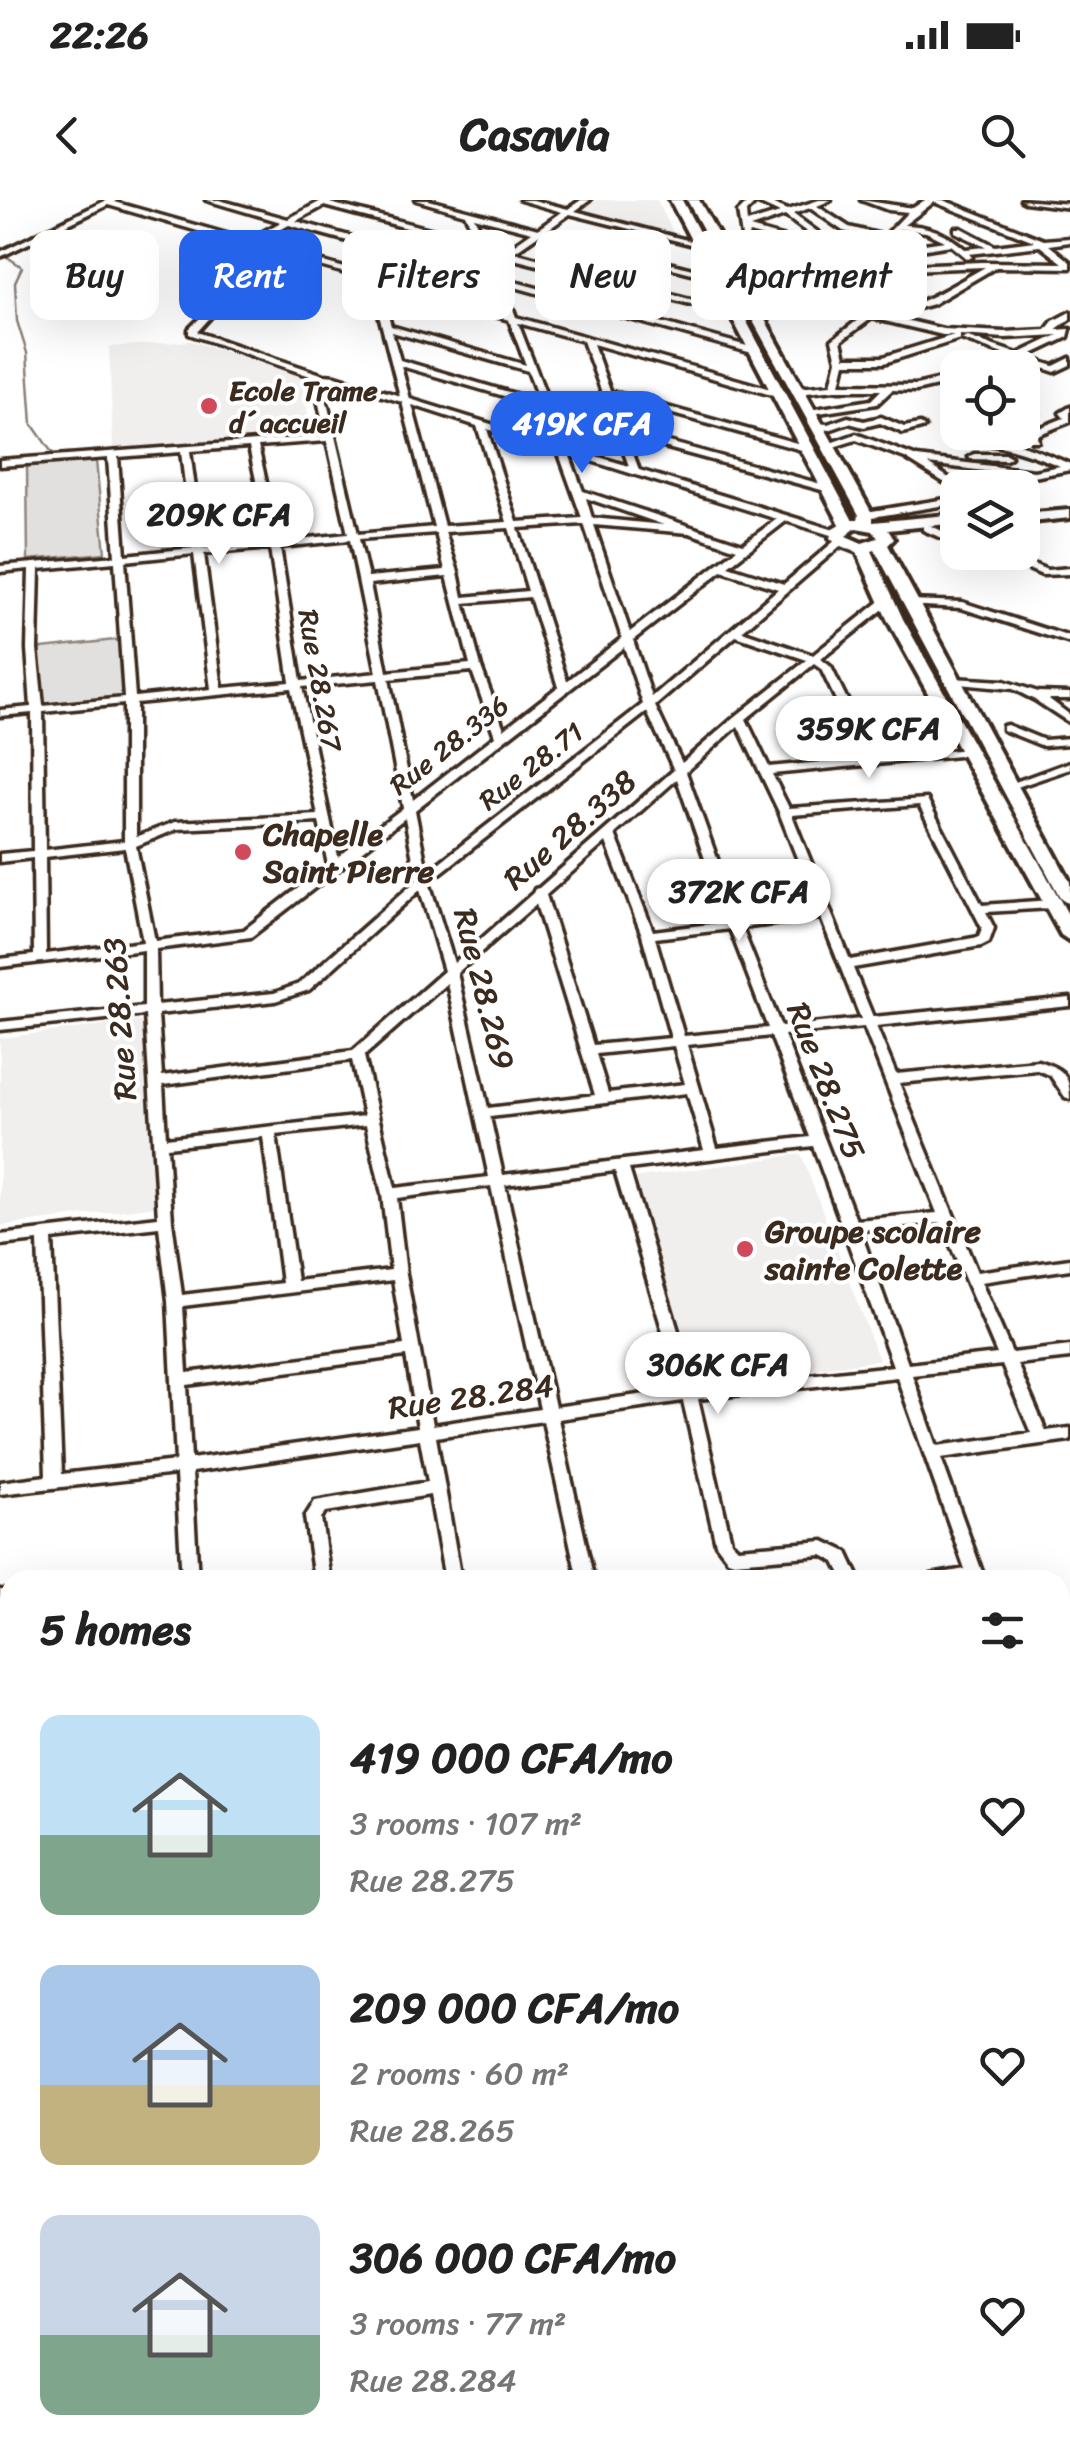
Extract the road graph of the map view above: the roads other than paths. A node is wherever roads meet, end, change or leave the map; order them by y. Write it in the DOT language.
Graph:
graph roads {
  1 [pos="210,200"];
  2 [pos="255,200"];
  3 [pos="420,200"];
  4 [pos="524,200"];
  5 [pos="586,200"];
  6 [pos="676,200"];
  7 [pos="694,200"];
  8 [pos="741,200"];
  9 [pos="754,200"];
  10 [pos="827,200"];
  11 [pos="865,200"];
  12 [pos="933,200"];
  13 [pos="1025,200"];
  14 [pos="111,202"];
  15 [pos="326,202"];
  16 [pos="1060,202"];
  17 [pos="807,203"];
  18 [pos="1070,206"];
  19 [pos="240,208"];
  20 [pos="914,210"];
  21 [pos="568,212"];
  22 [pos="785,212"];
  23 [pos="468,213"];
  24 [pos="289,222"];
  25 [pos="900,227"];
  26 [pos="744,228"];
  27 [pos="205,230"];
  28 [pos="273,230"];
  29 [pos="421,230"];
  30 [pos="476,230"];
  31 [pos="540,230"];
  32 [pos="691,230"];
  33 [pos="710,230"];
  34 [pos="753,230"];
  35 [pos="807,230"];
  36 [pos="846,230"];
  37 [pos="896,230"];
  38 [pos="958,230"];
  39 [pos="535,231"];
  40 [pos="342,238"];
  41 [pos="1070,240"];
  42 [pos="691,242"];
  43 [pos="953,243"];
  44 [pos="1045,244"];
  45 [pos="927,246"];
  46 [pos="991,246"];
  47 [pos="963,252"];
  48 [pos="4,253"];
  49 [pos="515,257"];
  50 [pos="973,264"];
  51 [pos="995,264"];
  52 [pos="927,265"];
  53 [pos="1070,266"];
  54 [pos="515,285"];
  55 [pos="927,302"];
  56 [pos="691,303"];
  57 [pos="1070,315"];
  58 [pos="515,319"];
  59 [pos="202,320"];
  60 [pos="386,320"];
  61 [pos="511,320"];
  62 [pos="738,320"];
  63 [pos="758,320"];
  64 [pos="866,320"];
  65 [pos="894,320"];
  66 [pos="388,328"];
  67 [pos="942,332"];
  68 [pos="1049,333"];
  69 [pos="1068,334"];
  70 [pos="957,337"];
  71 [pos="586,338"];
  72 [pos="999,350"];
  73 [pos="1032,350"];
  74 [pos="755,351"];
  75 [pos="841,360"];
  76 [pos="1070,361"];
  77 [pos="397,362"];
  78 [pos="1040,363"];
  79 [pos="1055,368"];
  80 [pos="531,369"];
  81 [pos="320,376"];
  82 [pos="1070,379"];
  83 [pos="940,382"];
  84 [pos="835,387"];
  85 [pos="889,388"];
  86 [pos="797,391"];
  87 [pos="607,393"];
  88 [pos="778,394"];
  89 [pos="406,402"];
  90 [pos="543,405"];
  91 [pos="1070,410"];
  92 [pos="818,422"];
  93 [pos="482,424"];
  94 [pos="920,427"];
  95 [pos="1040,431"];
  96 [pos="624,433"];
  97 [pos="852,436"];
  98 [pos="330,438"];
  99 [pos="252,444"];
  100 [pos="827,446"];
  101 [pos="185,448"];
  102 [pos="561,449"];
  103 [pos="808,449"];
  104 [pos="1005,450"];
  105 [pos="1010,452"];
  106 [pos="1033,452"];
  107 [pos="113,454"];
  108 [pos="974,457"];
  109 [pos="914,460"];
  110 [pos="0,464"];
  111 [pos="1070,467"];
  112 [pos="988,470"];
  113 [pos="1004,470"];
  114 [pos="635,472"];
  115 [pos="1040,473"];
  116 [pos="940,477"];
  117 [pos="829,489"];
  118 [pos="579,494"];
  119 [pos="940,507"];
  120 [pos="1070,511"];
  121 [pos="1040,512"];
  122 [pos="785,517"];
  123 [pos="588,521"];
  124 [pos="940,523"];
  125 [pos="940,525"];
  126 [pos="512,526"];
  127 [pos="927,528"];
  128 [pos="442,529"];
  129 [pos="690,530"];
  130 [pos="873,532"];
  131 [pos="842,533"];
  132 [pos="940,534"];
  133 [pos="352,537"];
  134 [pos="275,544"];
  135 [pos="744,548"];
  136 [pos="196,551"];
  137 [pos="118,558"];
  138 [pos="34,566"];
  139 [pos="720,566"];
  140 [pos="0,568"];
  141 [pos="1039,570"];
  142 [pos="1070,571"];
  143 [pos="453,572"];
  144 [pos="364,581"];
  145 [pos="785,588"];
  146 [pos="534,594"];
  147 [pos="462,600"];
  148 [pos="887,601"];
  149 [pos="910,603"];
  150 [pos="734,632"];
  151 [pos="628,636"];
  152 [pos="1070,640"];
  153 [pos="812,658"];
  154 [pos="476,667"];
  155 [pos="384,675"];
  156 [pos="952,682"];
  157 [pos="296,684"];
  158 [pos="563,686"];
  159 [pos="217,691"];
  160 [pos="1039,695"];
  161 [pos="1070,696"];
  162 [pos="130,700"];
  163 [pos="650,705"];
  164 [pos="37,709"];
  165 [pos="0,713"];
  166 [pos="740,718"];
  167 [pos="1070,720"];
  168 [pos="1007,728"];
  169 [pos="501,737"];
  170 [pos="1070,741"];
  171 [pos="969,752"];
  172 [pos="871,760"];
  173 [pos="1070,764"];
  174 [pos="680,771"];
  175 [pos="766,771"];
  176 [pos="1010,786"];
  177 [pos="410,809"];
  178 [pos="784,812"];
  179 [pos="324,818"];
  180 [pos="608,833"];
  181 [pos="130,844"];
  182 [pos="38,855"];
  183 [pos="0,858"];
  184 [pos="334,866"];
  185 [pos="1061,868"];
  186 [pos="424,882"];
  187 [pos="539,892"];
  188 [pos="1061,901"];
  189 [pos="981,909"];
  190 [pos="824,914"];
  191 [pos="734,924"];
  192 [pos="648,935"];
  193 [pos="1070,935"];
  194 [pos="150,945"];
  195 [pos="40,958"];
  196 [pos="0,963"];
  197 [pos="844,965"];
  198 [pos="451,973"];
  199 [pos="1070,1002"];
  200 [pos="150,1010"];
  201 [pos="867,1023"];
  202 [pos="0,1026"];
  203 [pos="776,1033"];
  204 [pos="678,1042"];
  205 [pos="591,1050"];
  206 [pos="357,1055"];
  207 [pos="891,1080"];
  208 [pos="156,1081"];
  209 [pos="690,1088"];
  210 [pos="1070,1094"];
  211 [pos="603,1098"];
  212 [pos="481,1113"];
  213 [pos="371,1120"];
  214 [pos="269,1131"];
  215 [pos="816,1140"];
  216 [pos="162,1143"];
  217 [pos="712,1154"];
  218 [pos="621,1166"];
  219 [pos="496,1181"];
  220 [pos="389,1194"];
  221 [pos="946,1217"];
  222 [pos="165,1221"];
  223 [pos="851,1226"];
  224 [pos="45,1235"];
  225 [pos="0,1240"];
  226 [pos="1070,1264"];
  227 [pos="398,1274"];
  228 [pos="973,1278"];
  229 [pos="290,1286"];
  230 [pos="176,1301"];
  231 [pos="414,1349"];
  232 [pos="1070,1352"];
  233 [pos="1006,1360"];
  234 [pos="901,1372"];
  235 [pos="178,1380"];
  236 [pos="689,1394"];
  237 [pos="549,1413"];
  238 [pos="428,1431"];
  239 [pos="1070,1434"];
  240 [pos="1041,1438"];
  241 [pos="932,1453"];
  242 [pos="182,1467"];
  243 [pos="54,1481"];
  244 [pos="0,1488"];
  245 [pos="437,1488"];
  246 [pos="189,1570"];
  247 [pos="321,1570"];
  248 [pos="451,1570"];
  249 [pos="584,1570"];
  250 [pos="847,1570"];
  251 [pos="974,1570"];
  1 -- 19 [label="street"];
  2 -- 19 [label="street"];
  3 -- 23 [label="street"];
  4 -- 21 [label="street"];
  5 -- 21 [label="street"];
  6 -- 32 [label="main road"];
  7 -- 33 [label="main road"];
  8 -- 9 [label="street"];
  9 -- 22 [label="street"];
  9 -- 26 [label="street"];
  10 -- 17 [label="street"];
  11 -- 20 [label="street"];
  12 -- 20 [label="street"];
  12 -- 44 [label="street"];
  13 -- 16 [label="street"];
  14 -- 27 [label="street"];
  14 -- 48 [label="street"];
  15 -- 24 [label="street"];
  15 -- 29 [label="street"];
  16 -- 18 [label="street"];
  17 -- 22 [label="street"];
  17 -- 36 [label="street"];
  19 -- 24 [label="street"];
  20 -- 25 [label="street"];
  21 -- 31 [label="street"];
  21 -- 42 [label="street"];
  22 -- 26 [label="street"];
  22 -- 35 [label="street"];
  23 -- 30 [label="street, Rue 28.275"];
  23 -- 39 [label="street"];
  24 -- 28 [label="street"];
  24 -- 40 [label="street"];
  25 -- 37 [label="street"];
  25 -- 43 [label="street"];
  26 -- 34 [label="street"];
  38 -- 46 [label="street"];
  41 -- 44 [label="street"];
  43 -- 45 [label="street"];
  43 -- 47 [label="street"];
  44 -- 46 [label="street"];
  44 -- 53 [label="street"];
  46 -- 47 [label="street"];
  47 -- 50 [label="street"];
  49 -- 56 [label="street"];
  50 -- 51 [label="street"];
  50 -- 52 [label="street"];
  51 -- 53 [label="street"];
  51 -- 55 [label="street"];
  54 -- 74 [label="street"];
  57 -- 68 [label="street"];
  58 -- 71 [label="street"];
  59 -- 81 [label="street"];
  60 -- 66 [label="street"];
  61 -- 80 [label="street, Rue 28.275"];
  62 -- 74 [label="main road"];
  63 -- 86 [label="main road"];
  64 -- 75 [label="street"];
  65 -- 67 [label="street"];
  66 -- 77 [label="street"];
  66 -- 80 [label="street"];
  67 -- 68 [label="street"];
  67 -- 70 [label="street"];
  68 -- 69 [label="street"];
  69 -- 73 [label="street"];
  70 -- 72 [label="street"];
  70 -- 75 [label="street"];
  71 -- 87 [label="street"];
  71 -- 88 [label="street"];
  74 -- 88 [label="main road"];
  75 -- 84 [label="street"];
  76 -- 79 [label="street"];
  77 -- 89 [label="street"];
  77 -- 90 [label="street"];
  78 -- 79 [label="street"];
  79 -- 82 [label="street"];
  80 -- 90 [label="street, Rue 28.275"];
  81 -- 89 [label="street"];
  81 -- 98 [label="street, Rue 28.269"];
  83 -- 85 [label="street"];
  84 -- 85 [label="street"];
  84 -- 86 [label="street"];
  85 -- 92 [label="street"];
  86 -- 92 [label="main road"];
  87 -- 96 [label="street"];
  87 -- 103 [label="street"];
  88 -- 103 [label="main road"];
  89 -- 93 [label="street"];
  89 -- 128 [label="street"];
  90 -- 102 [label="street, Rue 28.275"];
  91 -- 95 [label="street"];
  92 -- 94 [label="street"];
  92 -- 97 [label="street"];
  92 -- 100 [label="main road"];
  93 -- 102 [label="street"];
  93 -- 126 [label="street"];
  96 -- 114 [label="street"];
  96 -- 117 [label="street"];
  97 -- 100 [label="street"];
  97 -- 109 [label="street"];
  98 -- 99 [label="street"];
  98 -- 133 [label="street, Rue 28.269"];
  99 -- 101 [label="street"];
  99 -- 134 [label="street, Rue 28.267"];
  100 -- 130 [label="main road"];
  101 -- 107 [label="street"];
  101 -- 136 [label="street"];
  102 -- 114 [label="street"];
  102 -- 118 [label="street, Rue 28.275"];
  103 -- 117 [label="main road"];
  104 -- 105 [label="street"];
  105 -- 106 [label="street"];
  105 -- 108 [label="street"];
  105 -- 113 [label="street"];
  106 -- 111 [label="street"];
  107 -- 110 [label="street"];
  107 -- 137 [label="street, Rue 28.263"];
  109 -- 112 [label="street"];
  109 -- 116 [label="street"];
  111 -- 115 [label="street"];
  114 -- 122 [label="street"];
  117 -- 131 [label="main road"];
  118 -- 123 [label="street, Rue 28.275"];
  118 -- 129 [label="street"];
  119 -- 130 [label="street"];
  120 -- 121 [label="main road"];
  122 -- 131 [label="street"];
  122 -- 135 [label="street, Rue 28.336"];
  123 -- 126 [label="street"];
  123 -- 129 [label="street"];
  123 -- 151 [label="street, Rue 28.275"];
  124 -- 130 [label="main road"];
  125 -- 127 [label="main road"];
  126 -- 128 [label="street"];
  126 -- 146 [label="street"];
  127 -- 130 [label="main road"];
  127 -- 132 [label="street"];
  128 -- 133 [label="street"];
  128 -- 143 [label="street"];
  129 -- 135 [label="street"];
  130 -- 131 [label="main road"];
  130 -- 131 [label="main road"];
  130 -- 148 [label="main road"];
  130 -- 149 [label="main road"];
  131 -- 145 [label="street, Rue 28.71"];
  133 -- 134 [label="street"];
  133 -- 144 [label="street, Rue 28.269"];
  134 -- 136 [label="street"];
  134 -- 157 [label="street, Rue 28.267"];
  135 -- 139 [label="street, Rue 28.336"];
  136 -- 137 [label="street"];
  136 -- 159 [label="street"];
  137 -- 138 [label="street"];
  137 -- 162 [label="street, Rue 28.263"];
  138 -- 140 [label="street"];
  138 -- 164 [label="street"];
  139 -- 145 [label="street"];
  139 -- 151 [label="street, Rue 28.336"];
  141 -- 142 [label="street"];
  143 -- 144 [label="street"];
  143 -- 147 [label="street"];
  144 -- 155 [label="street, Rue 28.269"];
  145 -- 150 [label="street, Rue 28.71"];
  146 -- 147 [label="street"];
  146 -- 158 [label="street"];
  147 -- 154 [label="street"];
  148 -- 153 [label="street, Rue 28.338"];
  148 -- 171 [label="main road"];
  149 -- 152 [label="street"];
  149 -- 156 [label="main road"];
  150 -- 153 [label="street"];
  150 -- 163 [label="street, Rue 28.71"];
  151 -- 158 [label="street, Rue 28.336"];
  151 -- 163 [label="street, Rue 28.275"];
  153 -- 166 [label="street, Rue 28.338"];
  153 -- 172 [label="street"];
  154 -- 155 [label="street"];
  154 -- 169 [label="street"];
  155 -- 157 [label="street"];
  155 -- 177 [label="street, Rue 28.269"];
  156 -- 160 [label="street"];
  156 -- 176 [label="main road"];
  157 -- 159 [label="street"];
  157 -- 179 [label="street, Rue 28.267"];
  158 -- 169 [label="street, Rue 28.336"];
  159 -- 162 [label="street"];
  160 -- 161 [label="street"];
  160 -- 167 [label="street"];
  162 -- 164 [label="street"];
  162 -- 181 [label="street, Rue 28.263"];
  163 -- 174 [label="street, Rue 28.275"];
  163 -- 186 [label="street, Rue 28.71"];
  164 -- 165 [label="street"];
  164 -- 182 [label="street"];
  166 -- 174 [label="street, Rue 28.338"];
  166 -- 175 [label="street"];
  168 -- 170 [label="street"];
  169 -- 177 [label="street, Rue 28.336"];
  171 -- 172 [label="street"];
  171 -- 188 [label="main road"];
  172 -- 175 [label="street"];
  173 -- 176 [label="street"];
  174 -- 180 [label="street, Rue 28.338"];
  174 -- 191 [label="street, Rue 28.275"];
  175 -- 178 [label="street"];
  176 -- 185 [label="main road"];
  177 -- 184 [label="street, Rue 28.336"];
  177 -- 186 [label="street, Rue 28.269"];
  178 -- 189 [label="street"];
  178 -- 190 [label="street"];
  179 -- 181 [label="street"];
  179 -- 184 [label="street, Rue 28.267"];
  180 -- 187 [label="street, Rue 28.338"];
  180 -- 192 [label="street"];
  181 -- 182 [label="street"];
  181 -- 194 [label="street, Rue 28.263"];
  182 -- 183 [label="street"];
  182 -- 195 [label="street"];
  184 -- 194 [label="street, Rue 28.336"];
  185 -- 188 [label="main road"];
  186 -- 198 [label="street, Rue 28.269"];
  186 -- 200 [label="street, Rue 28.71"];
  187 -- 198 [label="street, Rue 28.338"];
  187 -- 205 [label="street"];
  188 -- 189 [label="street"];
  188 -- 193 [label="main road"];
  189 -- 197 [label="street"];
  190 -- 191 [label="street"];
  190 -- 197 [label="street"];
  191 -- 192 [label="street"];
  191 -- 203 [label="street, Rue 28.275"];
  192 -- 204 [label="street"];
  194 -- 195 [label="street, Rue 28.336"];
  194 -- 200 [label="street, Rue 28.263"];
  195 -- 196 [label="street, Rue 28.336"];
  197 -- 201 [label="street"];
  198 -- 206 [label="street, Rue 28.338"];
  198 -- 212 [label="street, Rue 28.269"];
  199 -- 201 [label="street"];
  200 -- 202 [label="street, Rue 28.71"];
  200 -- 208 [label="street, Rue 28.263"];
  201 -- 203 [label="street"];
  201 -- 207 [label="street"];
  203 -- 204 [label="street"];
  203 -- 215 [label="street, Rue 28.275"];
  204 -- 205 [label="street"];
  204 -- 209 [label="street"];
  205 -- 211 [label="street"];
  206 -- 208 [label="street"];
  206 -- 213 [label="street"];
  207 -- 210 [label="street"];
  207 -- 221 [label="street"];
  208 -- 216 [label="street, Rue 28.263"];
  209 -- 211 [label="street"];
  209 -- 217 [label="street"];
  211 -- 212 [label="street"];
  212 -- 219 [label="street, Rue 28.269"];
  213 -- 214 [label="street"];
  213 -- 220 [label="street"];
  214 -- 216 [label="street"];
  214 -- 229 [label="street"];
  215 -- 217 [label="street"];
  215 -- 223 [label="street, Rue 28.275"];
  216 -- 222 [label="street, Rue 28.263"];
  217 -- 218 [label="street"];
  218 -- 219 [label="street"];
  218 -- 236 [label="street"];
  219 -- 220 [label="street"];
  219 -- 237 [label="street, Rue 28.269"];
  220 -- 227 [label="street"];
  221 -- 223 [label="street"];
  221 -- 228 [label="street"];
  222 -- 224 [label="street"];
  222 -- 230 [label="street, Rue 28.263"];
  223 -- 234 [label="street, Rue 28.275"];
  224 -- 225 [label="street"];
  224 -- 243 [label="street"];
  226 -- 228 [label="street"];
  227 -- 229 [label="street"];
  227 -- 231 [label="street"];
  228 -- 233 [label="street"];
  229 -- 230 [label="street"];
  230 -- 235 [label="street, Rue 28.263"];
  231 -- 235 [label="street"];
  231 -- 238 [label="street"];
  232 -- 233 [label="street, Rue 28.284"];
  233 -- 234 [label="street, Rue 28.284"];
  233 -- 240 [label="street"];
  234 -- 236 [label="street, Rue 28.284"];
  234 -- 241 [label="street, Rue 28.275"];
  235 -- 242 [label="street, Rue 28.263"];
  236 -- 237 [label="street, Rue 28.284"];
  236 -- 250 [label="street"];
  237 -- 238 [label="street, Rue 28.284"];
  237 -- 249 [label="street, Rue 28.269"];
  238 -- 242 [label="street, Rue 28.284"];
  238 -- 245 [label="street"];
  239 -- 240 [label="street"];
  240 -- 241 [label="street"];
  241 -- 251 [label="street, Rue 28.275"];
  242 -- 243 [label="street, Rue 28.284"];
  242 -- 246 [label="street, Rue 28.263"];
  243 -- 244 [label="street, Rue 28.284"];
  245 -- 247 [label="street"];
  245 -- 248 [label="street"];
}
